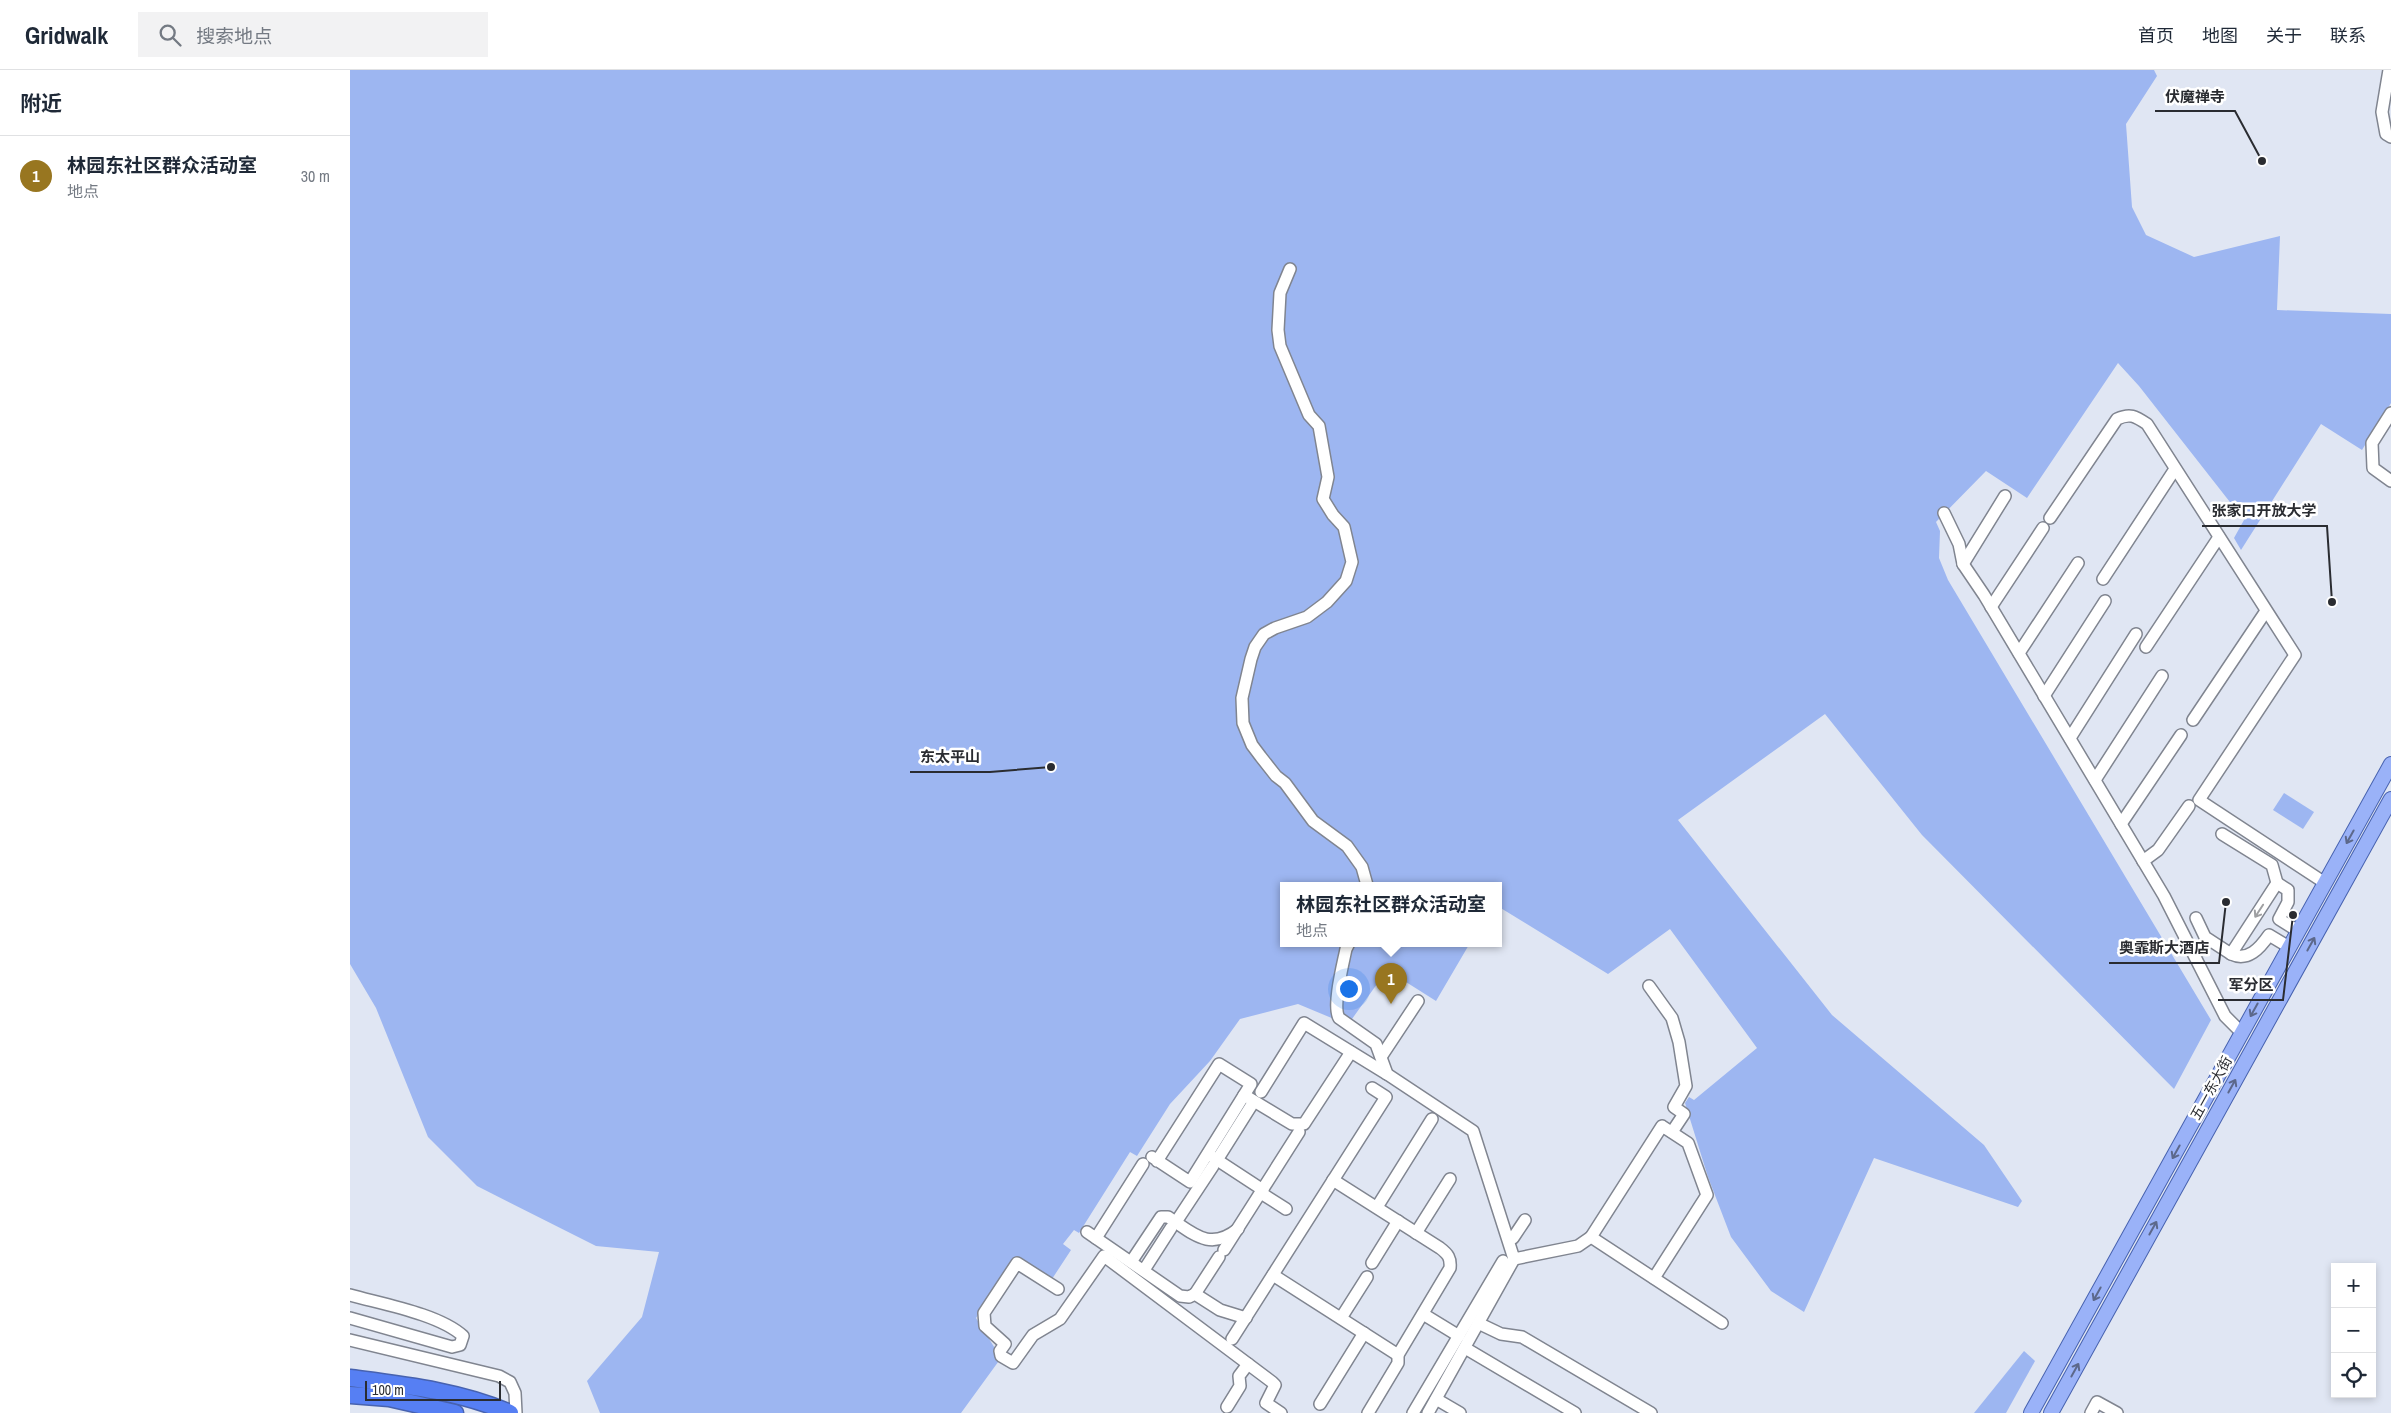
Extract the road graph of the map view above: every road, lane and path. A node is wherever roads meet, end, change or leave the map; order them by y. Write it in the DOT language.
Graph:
graph roads {
  1 [pos="2389,70"];
  2 [pos="2391,138"];
  3 [pos="1290,269"];
  4 [pos="2391,413"];
  5 [pos="2175,469"];
  6 [pos="2391,481"];
  7 [pos="2005,496"];
  8 [pos="1944,513"];
  9 [pos="2050,518"];
  10 [pos="2043,528"];
  11 [pos="2219,537"];
  12 [pos="2078,563"];
  13 [pos="1962,564"];
  14 [pos="2103,578"];
  15 [pos="2105,601"];
  16 [pos="1991,607"];
  17 [pos="2266,611"];
  18 [pos="2136,634"];
  19 [pos="2146,647"];
  20 [pos="2019,653"];
  21 [pos="2162,676"];
  22 [pos="2044,696"];
  23 [pos="2193,720"];
  24 [pos="2181,735"];
  25 [pos="2070,738"];
  26 [pos="2391,764"];
  27 [pos="2095,780"];
  28 [pos="2391,799"];
  29 [pos="2189,806"];
  30 [pos="2360,820"];
  31 [pos="2121,824"];
  32 [pos="2375,828"];
  33 [pos="2222,834"];
  34 [pos="2143,861"];
  35 [pos="1366,882"];
  36 [pos="2277,883"];
  37 [pos="2325,883"];
  38 [pos="2196,918"];
  39 [pos="2298,931"];
  40 [pos="1347,947"];
  41 [pos="2289,947"];
  42 [pos="2231,954"];
  43 [pos="1648,986"];
  44 [pos="1418,1001"];
  45 [pos="2242,1033"];
  46 [pos="2257,1041"];
  47 [pos="1351,1052"];
  48 [pos="1381,1057"];
  49 [pos="1387,1074"];
  50 [pos="1372,1088"];
  51 [pos="1262,1092"];
  52 [pos="1244,1095"];
  53 [pos="1251,1106"];
  54 [pos="1432,1120"];
  55 [pos="1299,1132"];
  56 [pos="1672,1132"];
  57 [pos="1151,1160"];
  58 [pos="1213,1160"];
  59 [pos="1450,1179"];
  60 [pos="1333,1180"];
  61 [pos="1262,1191"];
  62 [pos="1376,1207"];
  63 [pos="1286,1210"];
  64 [pos="1398,1221"];
  65 [pos="1174,1225"];
  66 [pos="1504,1226"];
  67 [pos="1238,1229"];
  68 [pos="1416,1233"];
  69 [pos="1591,1237"];
  70 [pos="1513,1238"];
  71 [pos="1508,1260"];
  72 [pos="1132,1262"];
  73 [pos="1372,1263"];
  74 [pos="1144,1270"];
  75 [pos="1273,1274"];
  76 [pos="1368,1277"];
  77 [pos="1654,1278"];
  78 [pos="1058,1289"];
  79 [pos="1195,1294"];
  80 [pos="350,1295"];
  81 [pos="1423,1314"];
  82 [pos="350,1318"];
  83 [pos="1246,1318"];
  84 [pos="1341,1318"];
  85 [pos="1722,1323"];
  86 [pos="1478,1324"];
  87 [pos="1364,1333"];
  88 [pos="1459,1336"];
  89 [pos="1232,1339"];
  90 [pos="350,1340"];
  91 [pos="1465,1348"];
  92 [pos="1398,1354"];
  93 [pos="1248,1364"];
  94 [pos="350,1378"];
  95 [pos="350,1395"];
  96 [pos="1436,1399"];
  97 [pos="1320,1404"];
  98 [pos="1229,1411"];
  99 [pos="510,1412"];
  100 [pos="455,1413"];
  101 [pos="1281,1413"];
  102 [pos="1368,1413"];
  103 [pos="1414,1413"];
  104 [pos="1428,1413"];
  105 [pos="1460,1413"];
  106 [pos="1575,1413"];
  107 [pos="1651,1413"];
  108 [pos="2031,1413"];
  109 [pos="2051,1413"];
  110 [pos="2091,1413"];
  111 [pos="2117,1413"];
  1 -- 2 [label="street"];
  3 -- 35 [label="street"];
  4 -- 6 [label="street"];
  5 -- 9 [label="street"];
  5 -- 11 [label="street"];
  5 -- 14 [label="street"];
  7 -- 13 [label="street"];
  8 -- 13 [label="street"];
  10 -- 16 [label="street"];
  11 -- 17 [label="street"];
  11 -- 19 [label="street"];
  12 -- 20 [label="street"];
  13 -- 16 [label="street"];
  15 -- 22 [label="street"];
  16 -- 20 [label="street"];
  17 -- 23 [label="street"];
  17 -- 37 [label="street"];
  18 -- 25 [label="street"];
  20 -- 22 [label="street"];
  21 -- 27 [label="street"];
  22 -- 25 [label="street"];
  24 -- 31 [label="street"];
  25 -- 27 [label="street"];
  26 -- 30 [label="main road, 五一东大街"];
  27 -- 31 [label="street"];
  28 -- 32 [label="main road, 五一东大街"];
  29 -- 34 [label="street"];
  30 -- 32 [label="main road"];
  30 -- 37 [label="main road, 五一东大街, one-way"];
  31 -- 34 [label="street"];
  46 -- 32 [label="main road, 五一东大街, one-way"];
  33 -- 36 [label="street"];
  34 -- 45 [label="street"];
  36 -- 39 [label="street"];
  36 -- 42 [label="street, one-way"];
  37 -- 39 [label="main road, 五一东大街"];
  38 -- 42 [label="street"];
  39 -- 41 [label="main road, 五一东大街"];
  40 -- 48 [label="street"];
  41 -- 42 [label="street"];
  41 -- 45 [label="main road, 五一东大街, one-way"];
  43 -- 56 [label="street"];
  44 -- 48 [label="street"];
  45 -- 46 [label="main road"];
  45 -- 108 [label="main road, 五一东大街, one-way"];
  109 -- 46 [label="main road, 五一东大街, one-way"];
  47 -- 49 [label="street"];
  47 -- 51 [label="street"];
  47 -- 52 [label="street"];
  48 -- 49 [label="street"];
  49 -- 66 [label="street"];
  50 -- 60 [label="street"];
  52 -- 57 [label="street"];
  52 -- 58 [label="street"];
  53 -- 58 [label="street"];
  54 -- 62 [label="street"];
  55 -- 61 [label="street"];
  56 -- 69 [label="street"];
  56 -- 77 [label="street"];
  57 -- 58 [label="street"];
  57 -- 72 [label="street"];
  58 -- 61 [label="street"];
  58 -- 65 [label="street"];
  59 -- 68 [label="street"];
  60 -- 62 [label="street"];
  60 -- 75 [label="street"];
  61 -- 63 [label="street"];
  61 -- 67 [label="street"];
  62 -- 64 [label="street"];
  64 -- 68 [label="street"];
  64 -- 73 [label="street"];
  65 -- 67 [label="street"];
  65 -- 72 [label="street"];
  65 -- 74 [label="street"];
  66 -- 70 [label="street"];
  66 -- 71 [label="street"];
  67 -- 79 [label="street"];
  68 -- 81 [label="street"];
  69 -- 71 [label="street"];
  69 -- 77 [label="street"];
  71 -- 86 [label="street"];
  71 -- 88 [label="street"];
  72 -- 74 [label="street"];
  74 -- 79 [label="street"];
  75 -- 83 [label="street"];
  75 -- 84 [label="street"];
  76 -- 84 [label="street"];
  77 -- 85 [label="street"];
  78 -- 93 [label="street"];
  79 -- 83 [label="street"];
  80 -- 82 [label="street"];
  81 -- 88 [label="street"];
  81 -- 92 [label="street"];
  83 -- 89 [label="street"];
  84 -- 87 [label="street"];
  86 -- 91 [label="street"];
  86 -- 107 [label="street"];
  87 -- 92 [label="street"];
  87 -- 97 [label="street"];
  88 -- 103 [label="street"];
  90 -- 99 [label="street"];
  91 -- 96 [label="street"];
  91 -- 106 [label="street"];
  92 -- 102 [label="street"];
  93 -- 98 [label="street"];
  93 -- 101 [label="street"];
  94 -- 99 [label="highway"];
  95 -- 100 [label="highway"];
  96 -- 104 [label="street"];
  96 -- 105 [label="street"];
  110 -- 111 [label="street"];
}
